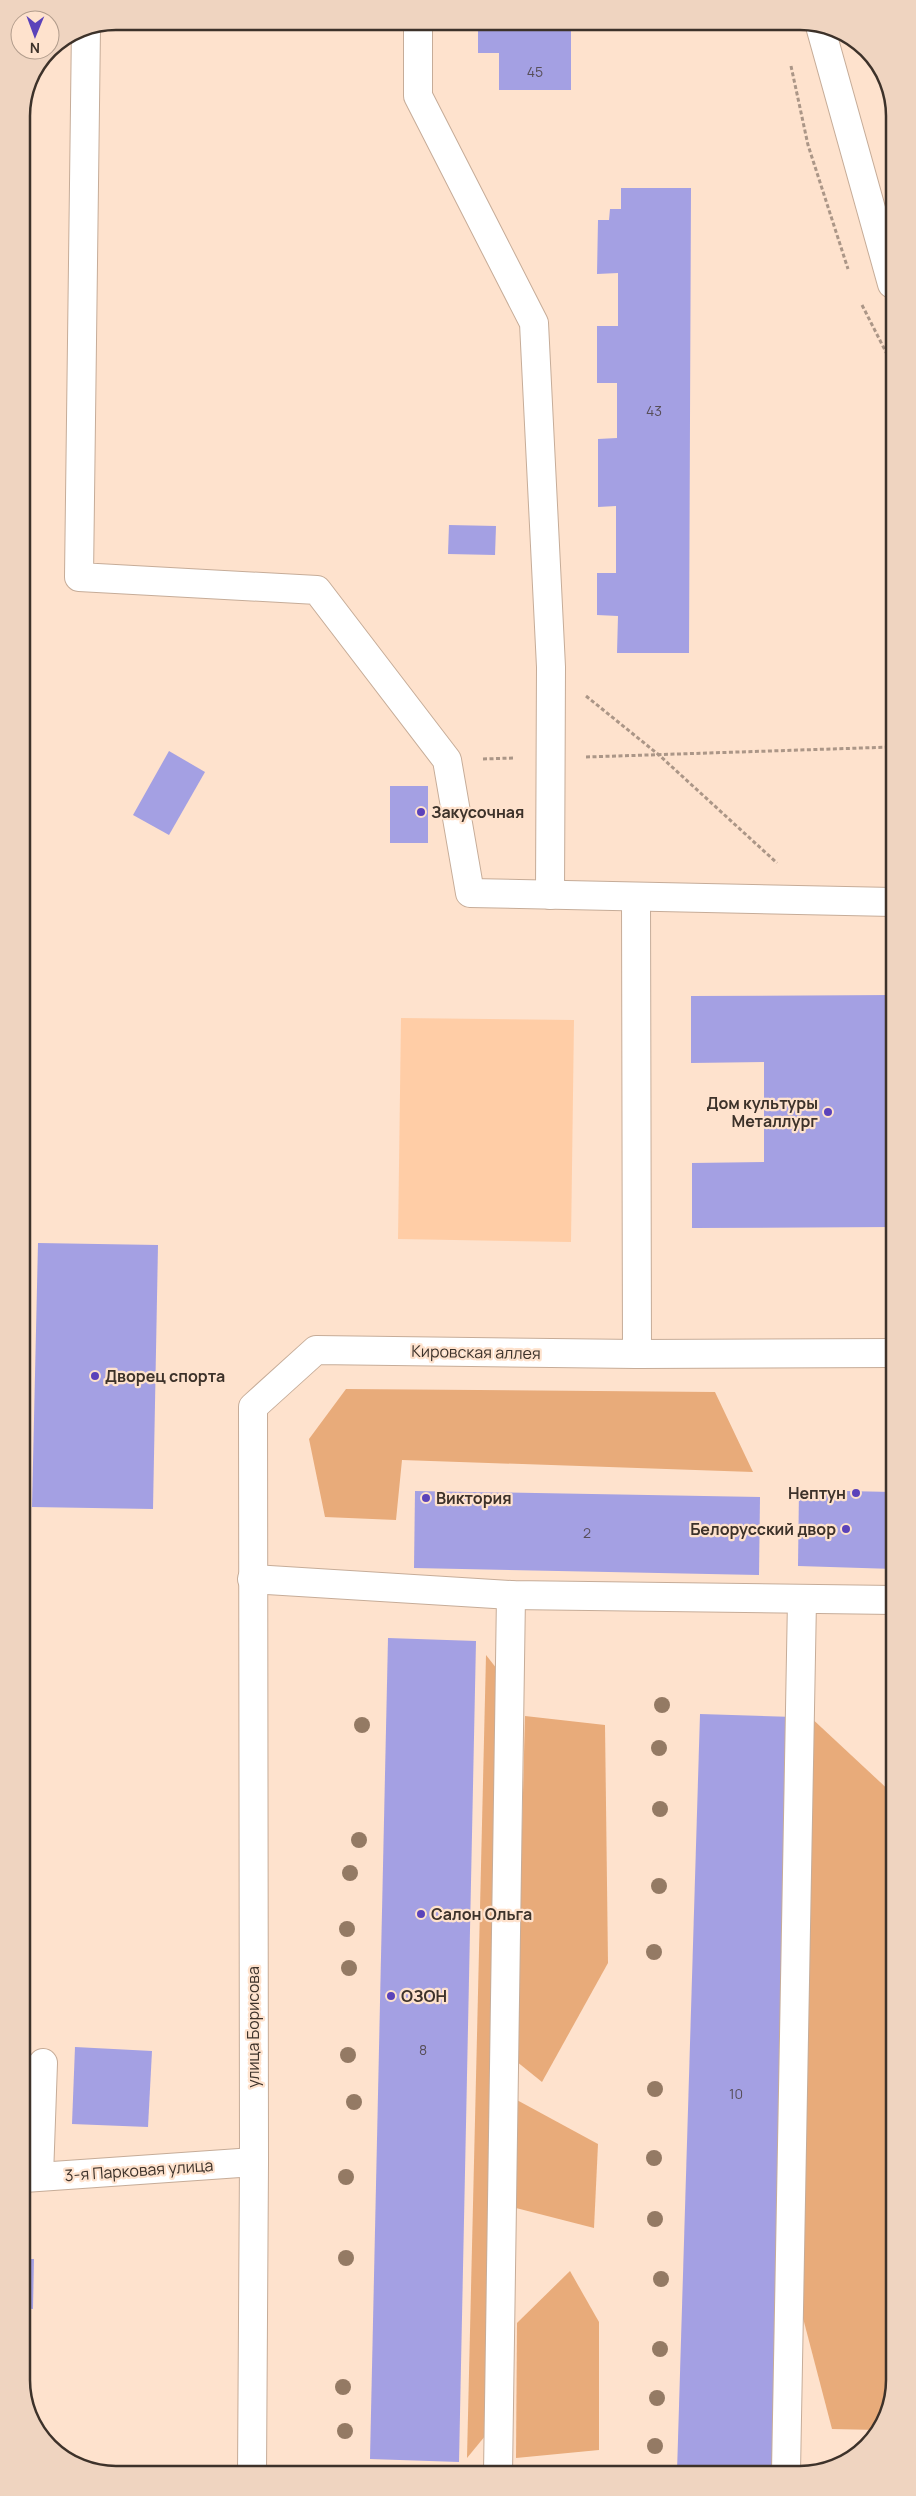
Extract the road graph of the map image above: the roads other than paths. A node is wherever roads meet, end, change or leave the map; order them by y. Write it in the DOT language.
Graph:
graph roads {
  1 [pos="418,30"];
  2 [pos="822,33"];
  3 [pos="86,36"];
  4 [pos="886,262"];
  5 [pos="550,895"];
  6 [pos="636,898"];
  7 [pos="886,902"];
  8 [pos="886,1353"];
  9 [pos="637,1354"];
  10 [pos="252,1579"];
  11 [pos="511,1595"];
  12 [pos="802,1600"];
  13 [pos="886,1600"];
  14 [pos="43,2063"];
  15 [pos="254,2162"];
  16 [pos="32,2177"];
  17 [pos="252,2466"];
  18 [pos="498,2466"];
  19 [pos="786,2466"];
  1 -- 5 [label="street"];
  2 -- 4 [label="street"];
  3 -- 5 [label="street"];
  5 -- 6 [label="street"];
  6 -- 7 [label="street"];
  6 -- 9 [label="street"];
  8 -- 9 [label="street, Кировская аллея"];
  9 -- 10 [label="street, Кировская аллея"];
  10 -- 11 [label="street"];
  10 -- 15 [label="street, улица Борисова"];
  11 -- 12 [label="street"];
  11 -- 18 [label="street"];
  12 -- 13 [label="street"];
  12 -- 19 [label="street"];
  14 -- 16 [label="street"];
  15 -- 16 [label="street, 3-я Парковая улица"];
  15 -- 17 [label="street, улица Борисова"];
}
